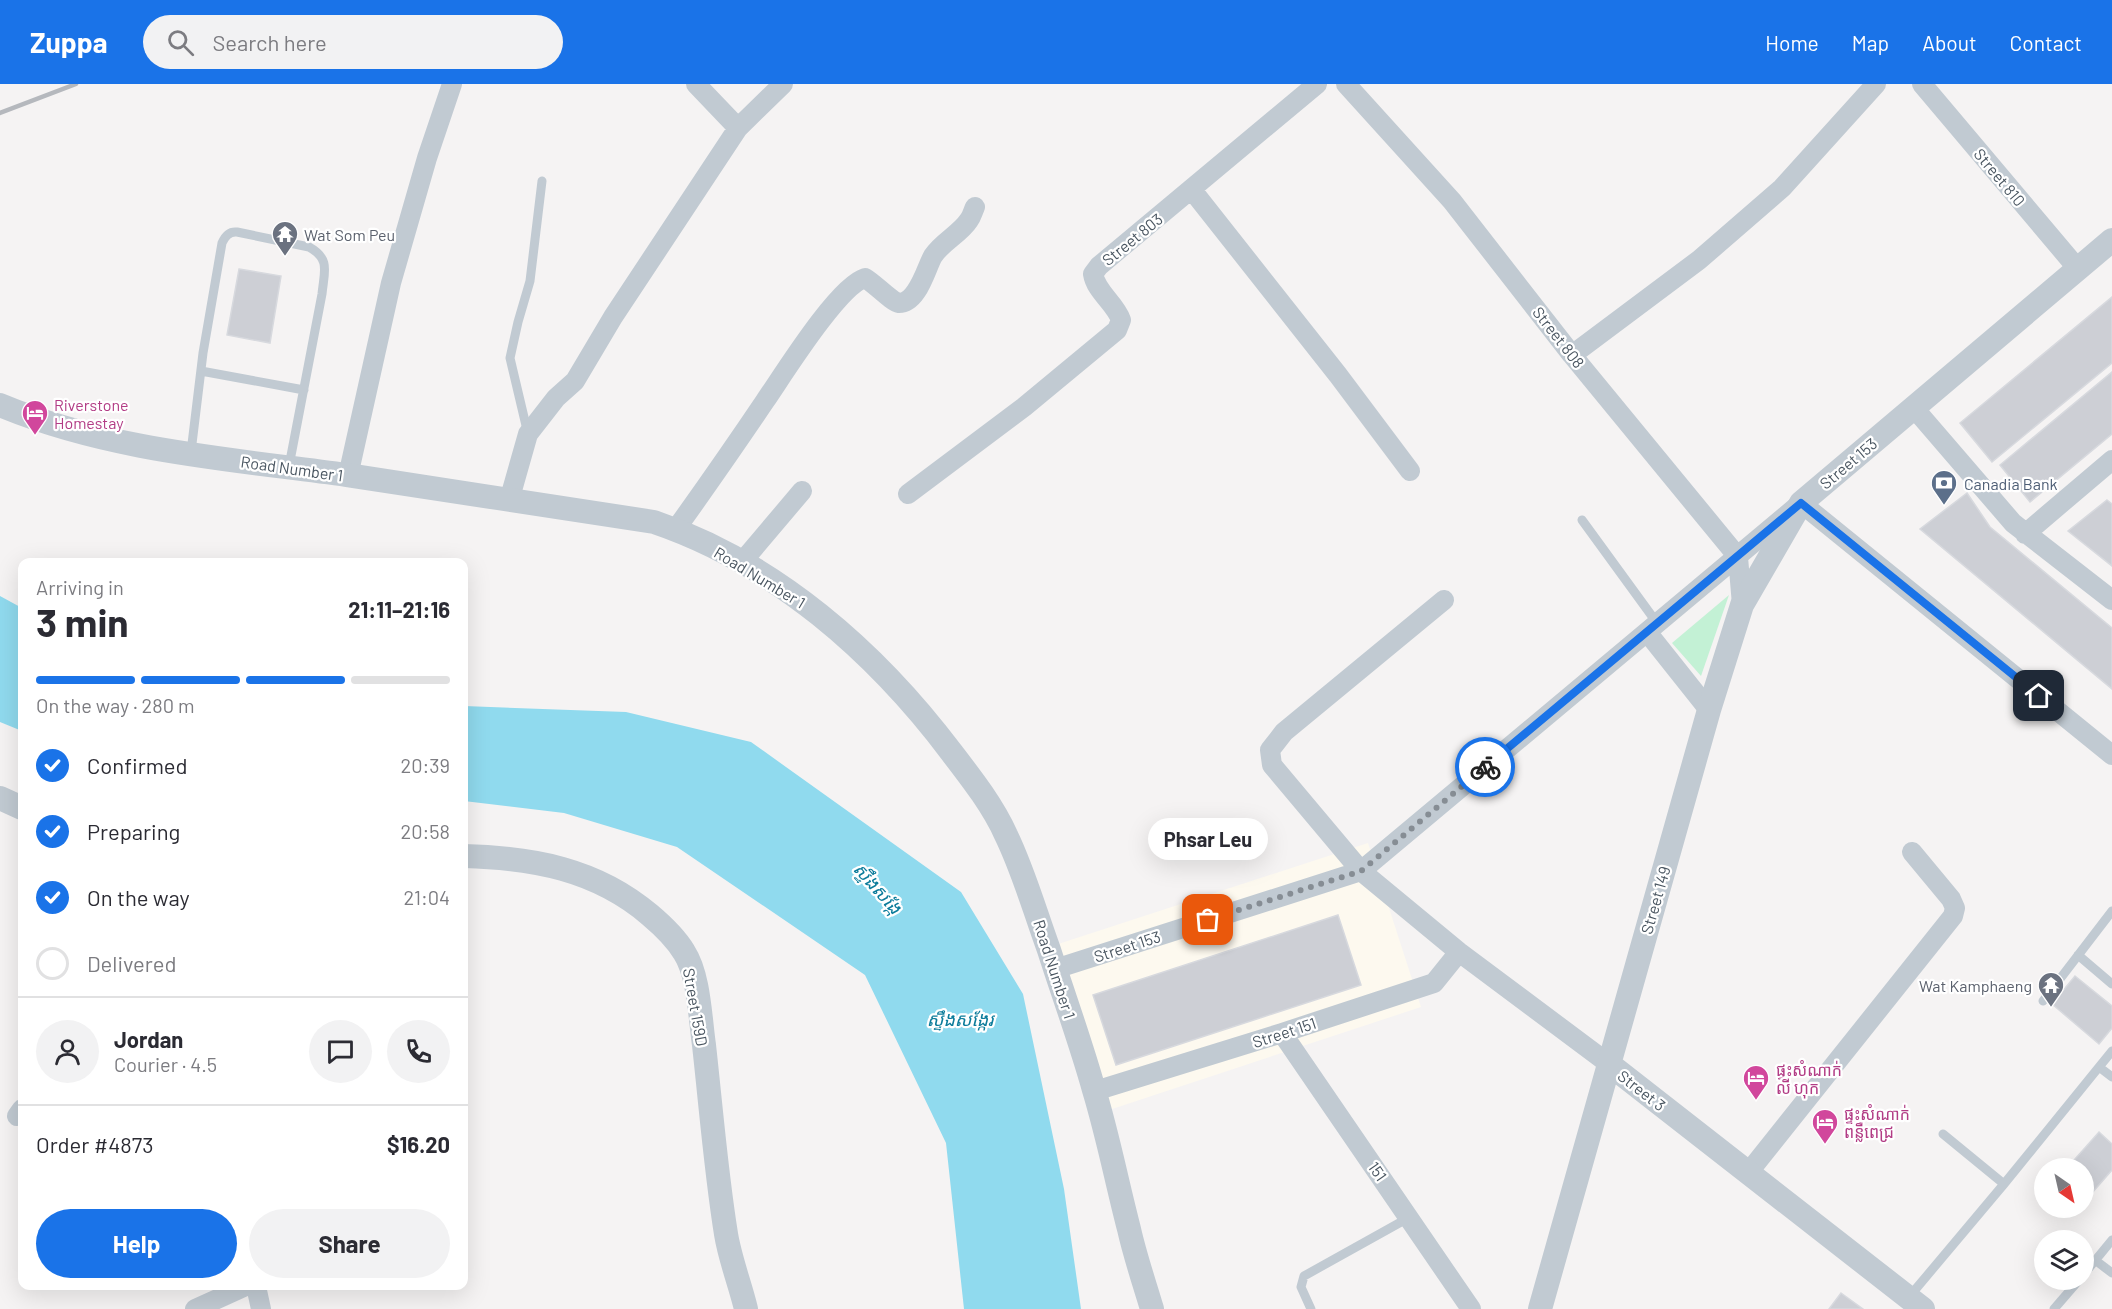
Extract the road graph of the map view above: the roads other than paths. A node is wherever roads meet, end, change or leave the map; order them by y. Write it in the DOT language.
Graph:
graph roads {
  1 [pos="452,84"];
  2 [pos="696,84"];
  3 [pos="783,84"];
  4 [pos="1317,84"];
  5 [pos="1346,84"];
  6 [pos="1876,84"];
  7 [pos="1922,84"];
  8 [pos="738,128"];
  9 [pos="542,181"];
  10 [pos="1192,190"];
  11 [pos="975,207"];
  12 [pos="2112,240"];
  13 [pos="2078,269"];
  14 [pos="1572,355"];
  15 [pos="201,371"];
  16 [pos="304,390"];
  17 [pos="0,405"];
  18 [pos="1914,408"];
  19 [pos="528,434"];
  20 [pos="191,455"];
  21 [pos="2112,460"];
  22 [pos="288,468"];
  23 [pos="1410,471"];
  24 [pos="348,476"];
  25 [pos="802,491"];
  26 [pos="908,494"];
  27 [pos="509,501"];
  28 [pos="1801,503"];
  29 [pos="1582,520"];
  30 [pos="676,529"];
  31 [pos="2025,534"];
  32 [pos="1738,557"];
  33 [pos="742,562"];
  34 [pos="1444,600"];
  35 [pos="2112,600"];
  36 [pos="1742,604"];
  37 [pos="1652,627"];
  38 [pos="1709,710"];
  39 [pos="2112,755"];
  40 [pos="0,798"];
  41 [pos="18,806"];
  42 [pos="1912,852"];
  43 [pos="468,856"];
  44 [pos="1361,871"];
  45 [pos="2112,911"];
  46 [pos="1460,952"];
  47 [pos="2078,955"];
  48 [pos="1055,969"];
  49 [pos="2112,984"];
  50 [pos="2043,1001"];
  51 [pos="1282,1033"];
  52 [pos="2112,1051"];
  53 [pos="1609,1064"];
  54 [pos="2099,1067"];
  55 [pos="2112,1077"];
  56 [pos="1095,1091"];
  57 [pos="1943,1134"];
  58 [pos="1748,1173"];
  59 [pos="2004,1184"];
  60 [pos="1410,1217"];
  61 [pos="2112,1240"];
  62 [pos="2095,1260"];
  63 [pos="2112,1273"];
  64 [pos="237,1290"];
  65 [pos="256,1290"];
  66 [pos="2070,1290"];
  67 [pos="1916,1304"];
  68 [pos="195,1309"];
  69 [pos="261,1309"];
  70 [pos="746,1309"];
  71 [pos="1152,1309"];
  72 [pos="1311,1309"];
  73 [pos="1471,1309"];
  74 [pos="1539,1309"];
  75 [pos="2054,1309"];
  1 -- 24 [label="street"];
  2 -- 8 [label="street"];
  3 -- 8 [label="street"];
  4 -- 10 [label="street, Street 803"];
  5 -- 14 [label="street, Street 808"];
  6 -- 14 [label="street"];
  7 -- 13 [label="street, Street 810"];
  8 -- 19 [label="street"];
  9 -- 19 [label="lane"];
  10 -- 23 [label="street"];
  10 -- 26 [label="street, Street 803"];
  11 -- 30 [label="street"];
  12 -- 13 [label="street, Street 153"];
  13 -- 18 [label="street, Street 153"];
  14 -- 32 [label="street, Street 808"];
  15 -- 16 [label="lane"];
  15 -- 16 [label="lane"];
  15 -- 20 [label="lane"];
  16 -- 22 [label="lane"];
  17 -- 20 [label="street, Road Number 1"];
  18 -- 28 [label="street, Street 153"];
  18 -- 31 [label="street"];
  19 -- 27 [label="street"];
  20 -- 22 [label="street, Road Number 1"];
  21 -- 31 [label="street"];
  22 -- 24 [label="street, Road Number 1"];
  24 -- 27 [label="street, Road Number 1"];
  25 -- 33 [label="street"];
  27 -- 30 [label="street, Road Number 1"];
  28 -- 32 [label="street, Street 153"];
  28 -- 36 [label="street, Street 149"];
  28 -- 39 [label="street"];
  29 -- 37 [label="lane"];
  30 -- 33 [label="street, Road Number 1"];
  31 -- 35 [label="street"];
  32 -- 36 [label="street"];
  32 -- 37 [label="street, Street 153"];
  33 -- 48 [label="street, Road Number 1"];
  34 -- 44 [label="street, Street 3"];
  36 -- 38 [label="street, Street 149"];
  37 -- 38 [label="street"];
  37 -- 44 [label="street, Street 153"];
  38 -- 53 [label="street, Street 149"];
  40 -- 41 [label="street"];
  42 -- 58 [label="street"];
  43 -- 70 [label="street, Street 159D"];
  44 -- 46 [label="street, Street 3"];
  44 -- 48 [label="street, Street 153"];
  45 -- 47 [label="lane"];
  46 -- 51 [label="street, Street 151"];
  46 -- 53 [label="street, Street 3"];
  47 -- 49 [label="lane"];
  47 -- 50 [label="lane"];
  48 -- 56 [label="street, Road Number 1"];
  51 -- 56 [label="street, Street 151"];
  51 -- 60 [label="street, 151"];
  52 -- 54 [label="lane"];
  53 -- 58 [label="street, Street 3"];
  53 -- 74 [label="street, Street 149"];
  54 -- 55 [label="lane"];
  54 -- 59 [label="lane"];
  56 -- 71 [label="street, Road Number 1"];
  57 -- 59 [label="lane"];
  58 -- 67 [label="street, Street 3"];
  59 -- 67 [label="lane"];
  60 -- 72 [label="lane"];
  60 -- 73 [label="street, 151"];
  61 -- 62 [label="lane"];
  62 -- 63 [label="lane"];
  64 -- 68 [label="street"];
  65 -- 69 [label="street"];
  66 -- 75 [label="lane"];
}
